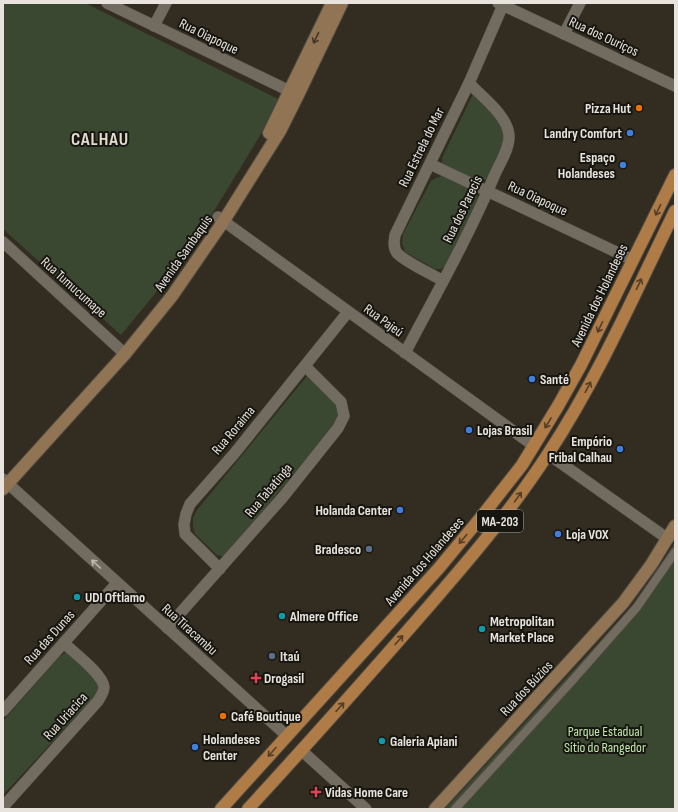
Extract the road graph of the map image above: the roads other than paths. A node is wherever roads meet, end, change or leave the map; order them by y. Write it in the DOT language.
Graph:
graph roads {
  1 [pos="107,3"];
  2 [pos="166,3"];
  3 [pos="332,3"];
  4 [pos="342,3"];
  5 [pos="580,3"];
  6 [pos="500,4"];
  7 [pos="154,26"];
  8 [pos="564,34"];
  9 [pos="469,83"];
  10 [pos="675,86"];
  11 [pos="294,94"];
  12 [pos="430,164"];
  13 [pos="675,175"];
  14 [pos="488,191"];
  15 [pos="675,211"];
  16 [pos="221,220"];
  17 [pos="3,242"];
  18 [pos="633,260"];
  19 [pos="443,280"];
  20 [pos="348,312"];
  21 [pos="122,351"];
  22 [pos="405,353"];
  23 [pos="305,366"];
  24 [pos="534,446"];
  25 [pos="548,454"];
  26 [pos="4,482"];
  27 [pos="675,526"];
  28 [pos="668,538"];
  29 [pos="675,552"];
  30 [pos="220,569"];
  31 [pos="117,583"];
  32 [pos="167,628"];
  33 [pos="64,643"];
  34 [pos="317,703"];
  35 [pos="3,712"];
  36 [pos="287,736"];
  37 [pos="301,750"];
  38 [pos="276,778"];
  39 [pos="248,779"];
  40 [pos="3,807"];
  41 [pos="221,809"];
  42 [pos="226,809"];
  43 [pos="248,809"];
  44 [pos="366,809"];
  45 [pos="435,809"];
  46 [pos="455,809"];
  1 -- 7 [label="street, Rua Oiapoque"];
  2 -- 7 [label="street"];
  3 -- 11 [label="main road, Avenida Sambaquis, one-way"];
  4 -- 11 [label="main road, Avenida Sambaquis"];
  5 -- 8 [label="street"];
  6 -- 8 [label="street, Rua dos Ouriços"];
  6 -- 9 [label="street, Rua Estrela do Mar"];
  7 -- 11 [label="street, Rua Oiapoque"];
  8 -- 10 [label="street, Rua dos Ouriços"];
  9 -- 12 [label="street, Rua Estrela do Mar"];
  9 -- 14 [label="street, Rua dos Parecis"];
  11 -- 16 [label="main road, Avenida Sambaquis"];
  12 -- 14 [label="street, Rua Oiapoque"];
  12 -- 19 [label="street, Rua Estrela do Mar"];
  13 -- 18 [label="main road, Avenida dos Holandeses / MA-203, one-way"];
  14 -- 18 [label="street, Rua Oiapoque"];
  14 -- 19 [label="street, Rua dos Parecis"];
  25 -- 15 [label="main road, MA-203, one-way"];
  16 -- 20 [label="street, Rua Pajeú"];
  16 -- 21 [label="main road, Avenida Sambaquis"];
  17 -- 21 [label="street, Rua Tumucumape"];
  18 -- 24 [label="main road, Avenida dos Holandeses / MA-203, one-way"];
  19 -- 22 [label="street, Rua dos Parecis"];
  20 -- 22 [label="street, Rua Pajeú"];
  20 -- 23 [label="street, Rua Roraima"];
  21 -- 26 [label="main road, Avenida Sambaquis"];
  22 -- 24 [label="street, Rua Pajeú"];
  23 -- 30 [label="street, Rua Roraima"];
  23 -- 30 [label="street, Rua Tabatinga"];
  24 -- 34 [label="main road, Avenida dos Holandeses / MA-203, one-way"];
  25 -- 28 [label="street"];
  37 -- 25 [label="main road, MA-203, one-way"];
  31 -- 26 [label="street, Rua Tiracambu, one-way"];
  27 -- 28 [label="main road, Rua dos Búzios"];
  28 -- 45 [label="main road, Rua dos Búzios"];
  29 -- 46 [label="street"];
  30 -- 32 [label="street, Rua Tabatinga"];
  31 -- 32 [label="street, Rua Tiracambu"];
  31 -- 33 [label="street, Rua das Dunas"];
  32 -- 36 [label="street, Rua Tiracambu"];
  33 -- 35 [label="street, Rua das Dunas"];
  33 -- 40 [label="street, Rua Uriacica"];
  34 -- 36 [label="main road, Avenida dos Holandeses / MA-203"];
  34 -- 38 [label="main road"];
  36 -- 39 [label="main road, Avenida dos Holandeses / MA-203, one-way"];
  37 -- 38 [label="main road, MA-203"];
  37 -- 44 [label="street"];
  38 -- 43 [label="main road, MA-203"];
  39 -- 41 [label="main road, Avenida dos Holandeses / MA-203"];
  39 -- 42 [label="main road"];
}
